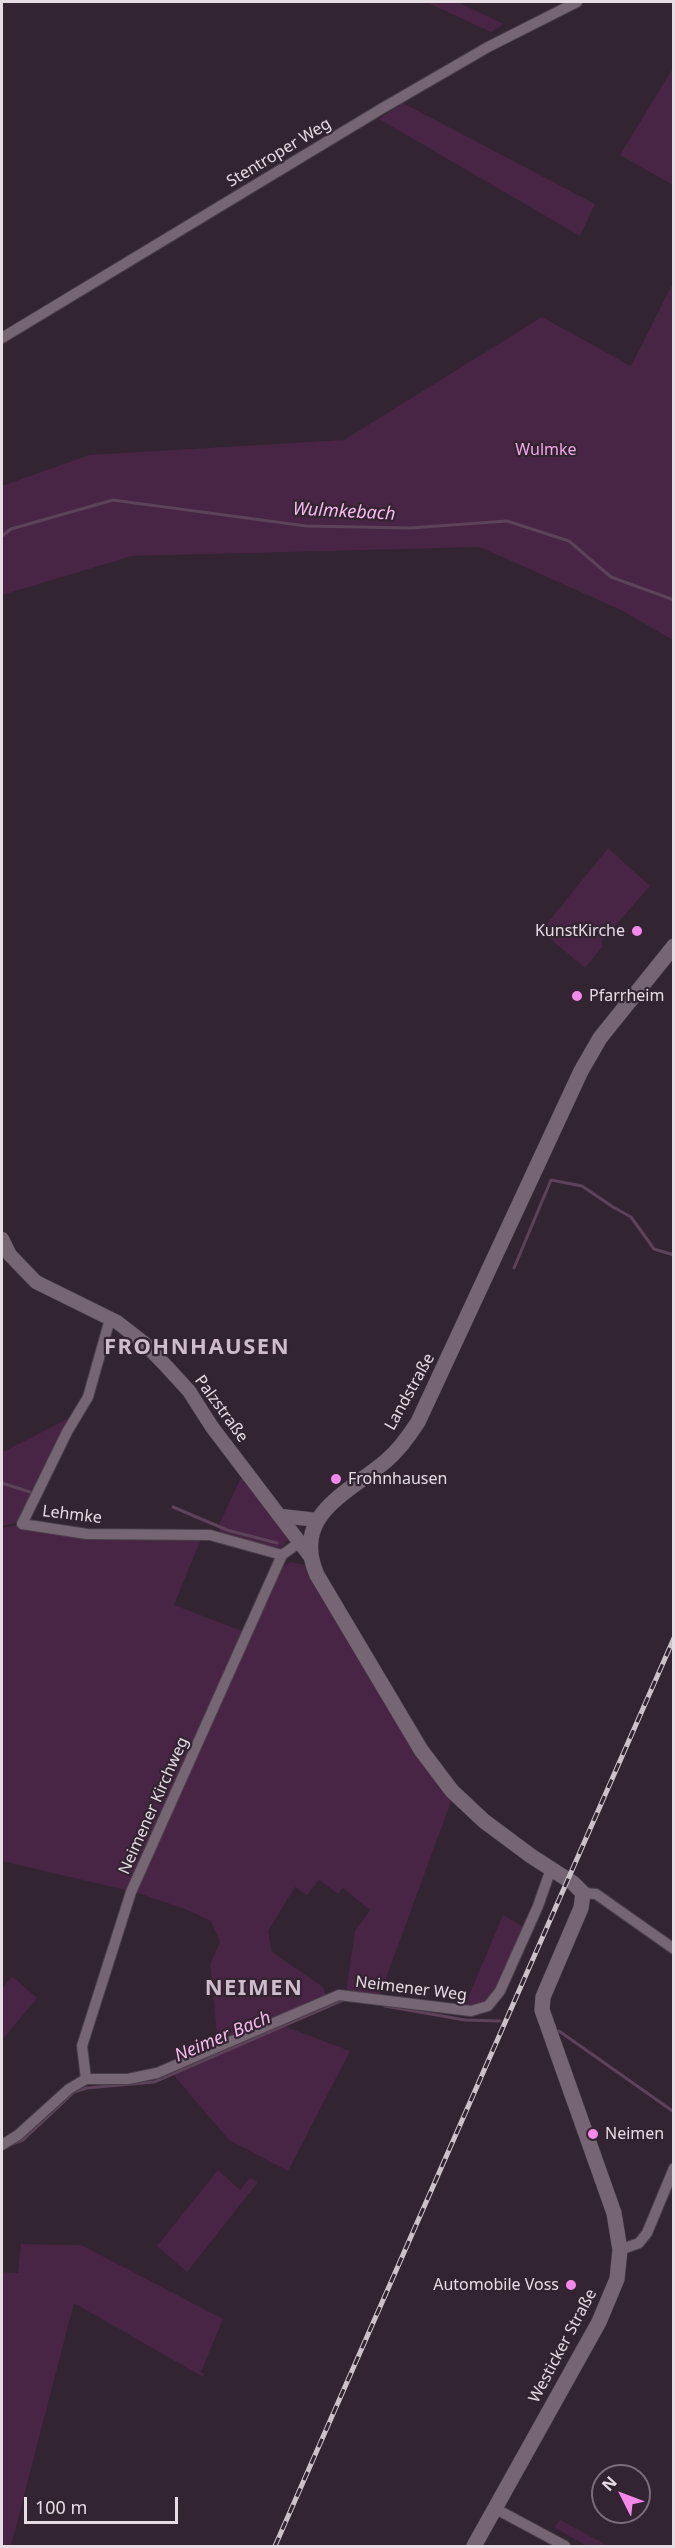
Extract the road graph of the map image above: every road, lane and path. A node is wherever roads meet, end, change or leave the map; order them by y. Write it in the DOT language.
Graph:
graph roads {
  1 [pos="577,2"];
  2 [pos="2,338"];
  3 [pos="674,946"];
  4 [pos="2,1239"];
  5 [pos="110,1319"];
  6 [pos="282,1516"];
  7 [pos="317,1520"];
  8 [pos="300,1542"];
  9 [pos="282,1555"];
  10 [pos="310,1556"];
  11 [pos="551,1869"];
  12 [pos="578,1888"];
  13 [pos="674,1949"];
  14 [pos="86,2079"];
  15 [pos="2,2145"];
  16 [pos="674,2168"];
  17 [pos="620,2250"];
  18 [pos="496,2509"];
  19 [pos="474,2547"];
  20 [pos="565,2547"];
  1 -- 2 [label="street, Stentroper Weg"];
  3 -- 7 [label="main road, Landstraße"];
  4 -- 5 [label="street, Palzstraße"];
  5 -- 6 [label="street, Palzstraße"];
  5 -- 9 [label="street, Lehmke"];
  6 -- 7 [label="street"];
  6 -- 8 [label="street, Palzstraße"];
  7 -- 10 [label="main road"];
  8 -- 9 [label="street"];
  8 -- 10 [label="street, Palzstraße"];
  9 -- 14 [label="street, Neimener Kirchweg"];
  10 -- 11 [label="main road"];
  11 -- 12 [label="main road"];
  11 -- 14 [label="street, Neimener Weg"];
  12 -- 13 [label="street"];
  12 -- 17 [label="main road, Westicker Straße"];
  14 -- 15 [label="street"];
  16 -- 17 [label="street"];
  17 -- 18 [label="main road, Westicker Straße"];
  18 -- 19 [label="main road, Westicker Straße"];
  18 -- 20 [label="street"];
}
